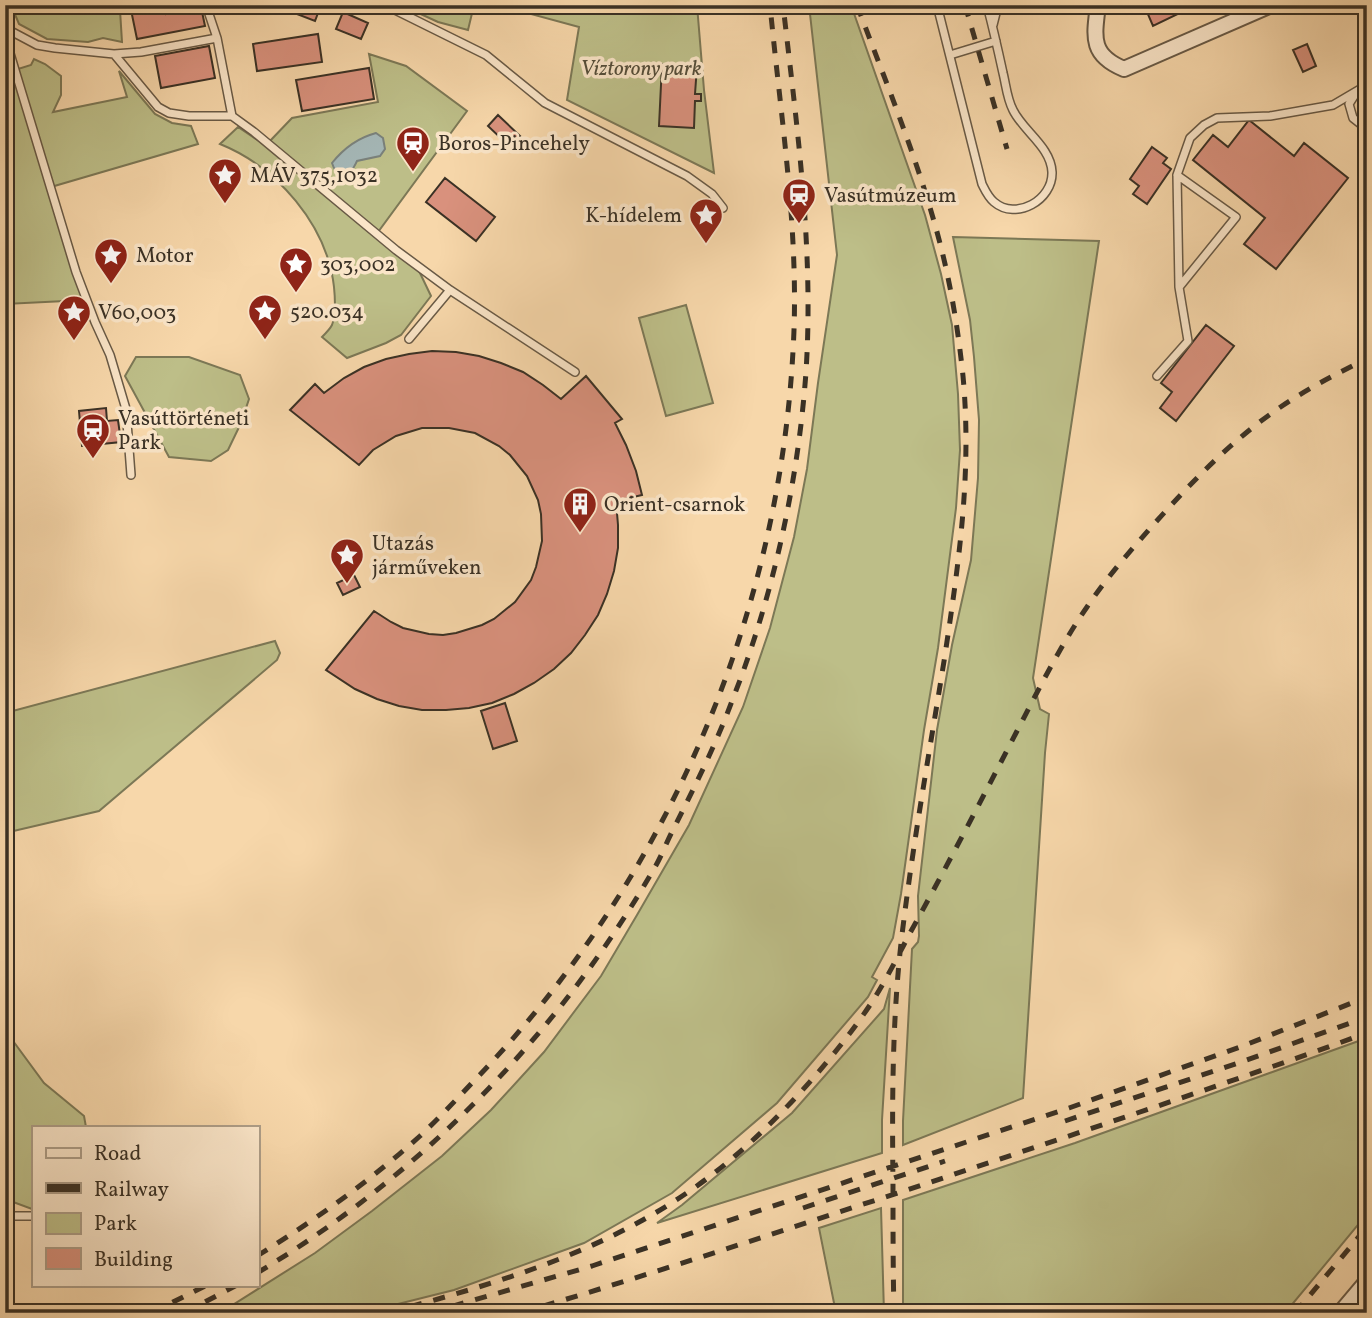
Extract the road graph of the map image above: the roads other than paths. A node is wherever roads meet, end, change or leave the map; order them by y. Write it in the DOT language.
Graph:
graph roads {
  1 [pos="206,5"];
  2 [pos="385,5"];
  3 [pos="937,5"];
  4 [pos="986,5"];
  5 [pos="998,5"];
  6 [pos="1098,5"];
  7 [pos="1271,5"];
  8 [pos="993,26"];
  9 [pos="5,28"];
  10 [pos="5,37"];
  11 [pos="217,38"];
  12 [pos="996,41"];
  13 [pos="114,54"];
  14 [pos="950,55"];
  15 [pos="1367,85"];
  16 [pos="1358,90"];
  17 [pos="232,116"];
  18 [pos="1367,129"];
  19 [pos="1177,175"];
  20 [pos="723,208"];
  21 [pos="1180,287"];
  22 [pos="450,290"];
  23 [pos="409,340"];
  24 [pos="575,372"];
  25 [pos="1157,376"];
  26 [pos="131,475"];
  27 [pos="5,1216"];
  28 [pos="32,1216"];
  29 [pos="1367,1281"];
  30 [pos="1339,1313"];
  1 -- 11 [label="lane"];
  2 -- 20 [label="lane"];
  3 -- 14 [label="lane"];
  4 -- 8 [label="lane"];
  5 -- 8 [label="lane"];
  6 -- 7 [label="street"];
  8 -- 12 [label="lane"];
  9 -- 13 [label="lane"];
  10 -- 26 [label="lane"];
  11 -- 13 [label="lane"];
  11 -- 17 [label="lane"];
  12 -- 14 [label="lane"];
  12 -- 14 [label="lane"];
  13 -- 17 [label="lane"];
  15 -- 16 [label="lane"];
  16 -- 18 [label="lane"];
  16 -- 19 [label="lane"];
  17 -- 22 [label="lane"];
  19 -- 21 [label="lane"];
  19 -- 21 [label="lane"];
  21 -- 25 [label="lane"];
  22 -- 23 [label="lane"];
  22 -- 24 [label="lane"];
  27 -- 28 [label="lane"];
  29 -- 30 [label="street"];
}
